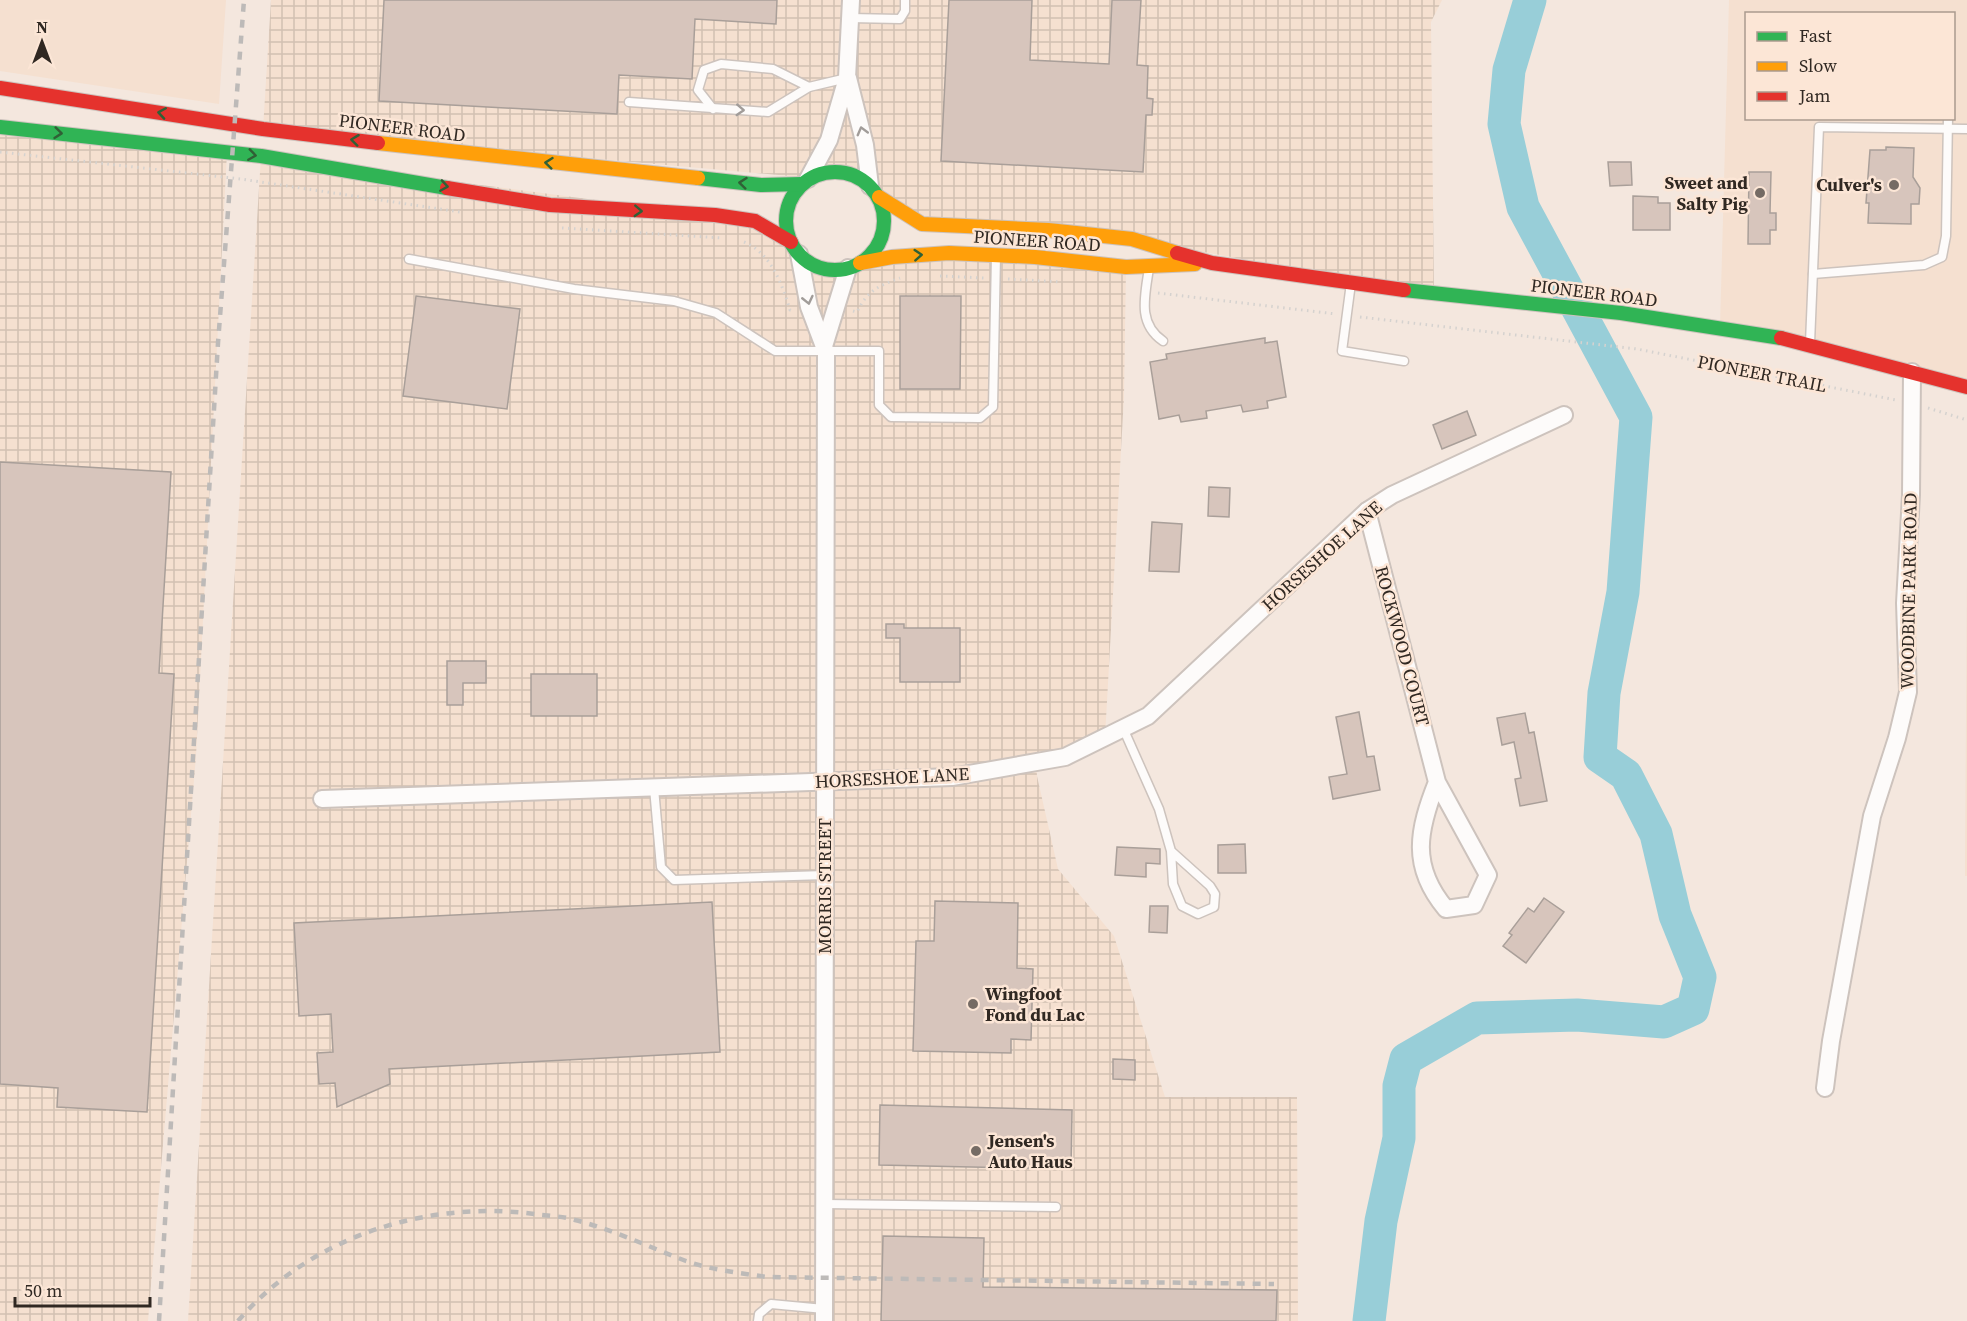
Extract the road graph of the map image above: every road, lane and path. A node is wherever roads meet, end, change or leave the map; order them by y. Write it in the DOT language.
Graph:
graph roads {
  1 [pos="851,0"];
  2 [pos="905,0"];
  3 [pos="850,18"];
  4 [pos="847,78"];
  5 [pos="809,87"];
  6 [pos="0,88"];
  7 [pos="629,102"];
  8 [pos="713,109"];
  9 [pos="1948,120"];
  10 [pos="1820,123"];
  11 [pos="0,127"];
  12 [pos="1948,129"];
  13 [pos="1967,129"];
  14 [pos="805,182"];
  15 [pos="874,191"];
  16 [pos="1152,245"];
  17 [pos="795,248"];
  18 [pos="996,255"];
  19 [pos="409,259"];
  20 [pos="1212,263"];
  21 [pos="854,266"];
  22 [pos="1149,266"];
  23 [pos="1813,274"];
  24 [pos="1351,283"];
  25 [pos="1554,339"];
  26 [pos="1163,341"];
  27 [pos="1810,344"];
  28 [pos="825,348"];
  29 [pos="1404,361"];
  30 [pos="1912,372"];
  31 [pos="1967,387"];
  32 [pos="1912,403"];
  33 [pos="1564,415"];
  34 [pos="1967,420"];
  35 [pos="1367,511"];
  36 [pos="1123,727"];
  37 [pos="825,782"];
  38 [pos="1437,782"];
  39 [pos="654,788"];
  40 [pos="322,799"];
  41 [pos="1171,851"];
  42 [pos="825,875"];
  43 [pos="1825,1088"];
  44 [pos="825,1204"];
  45 [pos="1056,1207"];
  46 [pos="824,1315"];
  47 [pos="758,1317"];
  1 -- 3 [label="street"];
  2 -- 3 [label="lane"];
  3 -- 4 [label="street"];
  4 -- 5 [label="lane"];
  4 -- 14 [label="street"];
  15 -- 4 [label="street, one-way"];
  8 -- 5 [label="lane, one-way"];
  5 -- 8 [label="lane"];
  14 -- 6 [label="main road, PIONEER ROAD, one-way"];
  7 -- 8 [label="lane"];
  9 -- 12 [label="lane"];
  10 -- 12 [label="lane"];
  10 -- 23 [label="lane"];
  11 -- 17 [label="main road, one-way"];
  12 -- 13 [label="lane"];
  12 -- 23 [label="lane"];
  14 -- 15 [label="main road"];
  14 -- 17 [label="main road"];
  15 -- 16 [label="main road, PIONEER ROAD"];
  15 -- 21 [label="main road"];
  16 -- 20 [label="main road, PIONEER ROAD"];
  16 -- 22 [label="lane"];
  17 -- 21 [label="main road"];
  17 -- 28 [label="street, MORRIS STREET, one-way"];
  21 -- 18 [label="main road, PIONEER ROAD, one-way"];
  18 -- 22 [label="main road, PIONEER ROAD"];
  18 -- 28 [label="lane"];
  19 -- 28 [label="lane"];
  20 -- 22 [label="main road, PIONEER ROAD"];
  20 -- 24 [label="main road, PIONEER ROAD"];
  21 -- 28 [label="street, MORRIS STREET"];
  22 -- 26 [label="lane"];
  23 -- 27 [label="lane"];
  24 -- 27 [label="main road, PIONEER ROAD"];
  24 -- 29 [label="lane"];
  25 -- 32 [label="path, PIONEER TRAIL"];
  27 -- 30 [label="main road, PIONEER ROAD"];
  28 -- 37 [label="street, MORRIS STREET"];
  30 -- 31 [label="main road, PIONEER ROAD"];
  30 -- 32 [label="street, WOODBINE PARK ROAD"];
  32 -- 34 [label="path, PIONEER TRAIL"];
  32 -- 43 [label="street, WOODBINE PARK ROAD"];
  33 -- 35 [label="street, HORSESHOE LANE"];
  35 -- 36 [label="street, HORSESHOE LANE"];
  35 -- 38 [label="street, ROCKWOOD COURT"];
  36 -- 37 [label="street, HORSESHOE LANE"];
  36 -- 41 [label="lane"];
  37 -- 39 [label="street, HORSESHOE LANE"];
  37 -- 42 [label="street, MORRIS STREET"];
  38 -- 38 [label="street, ROCKWOOD COURT"];
  39 -- 40 [label="street, HORSESHOE LANE"];
  39 -- 42 [label="lane"];
  41 -- 41 [label="lane"];
  42 -- 44 [label="street, MORRIS STREET"];
  44 -- 45 [label="lane"];
  44 -- 46 [label="street, MORRIS STREET"];
  46 -- 47 [label="lane"];
}
